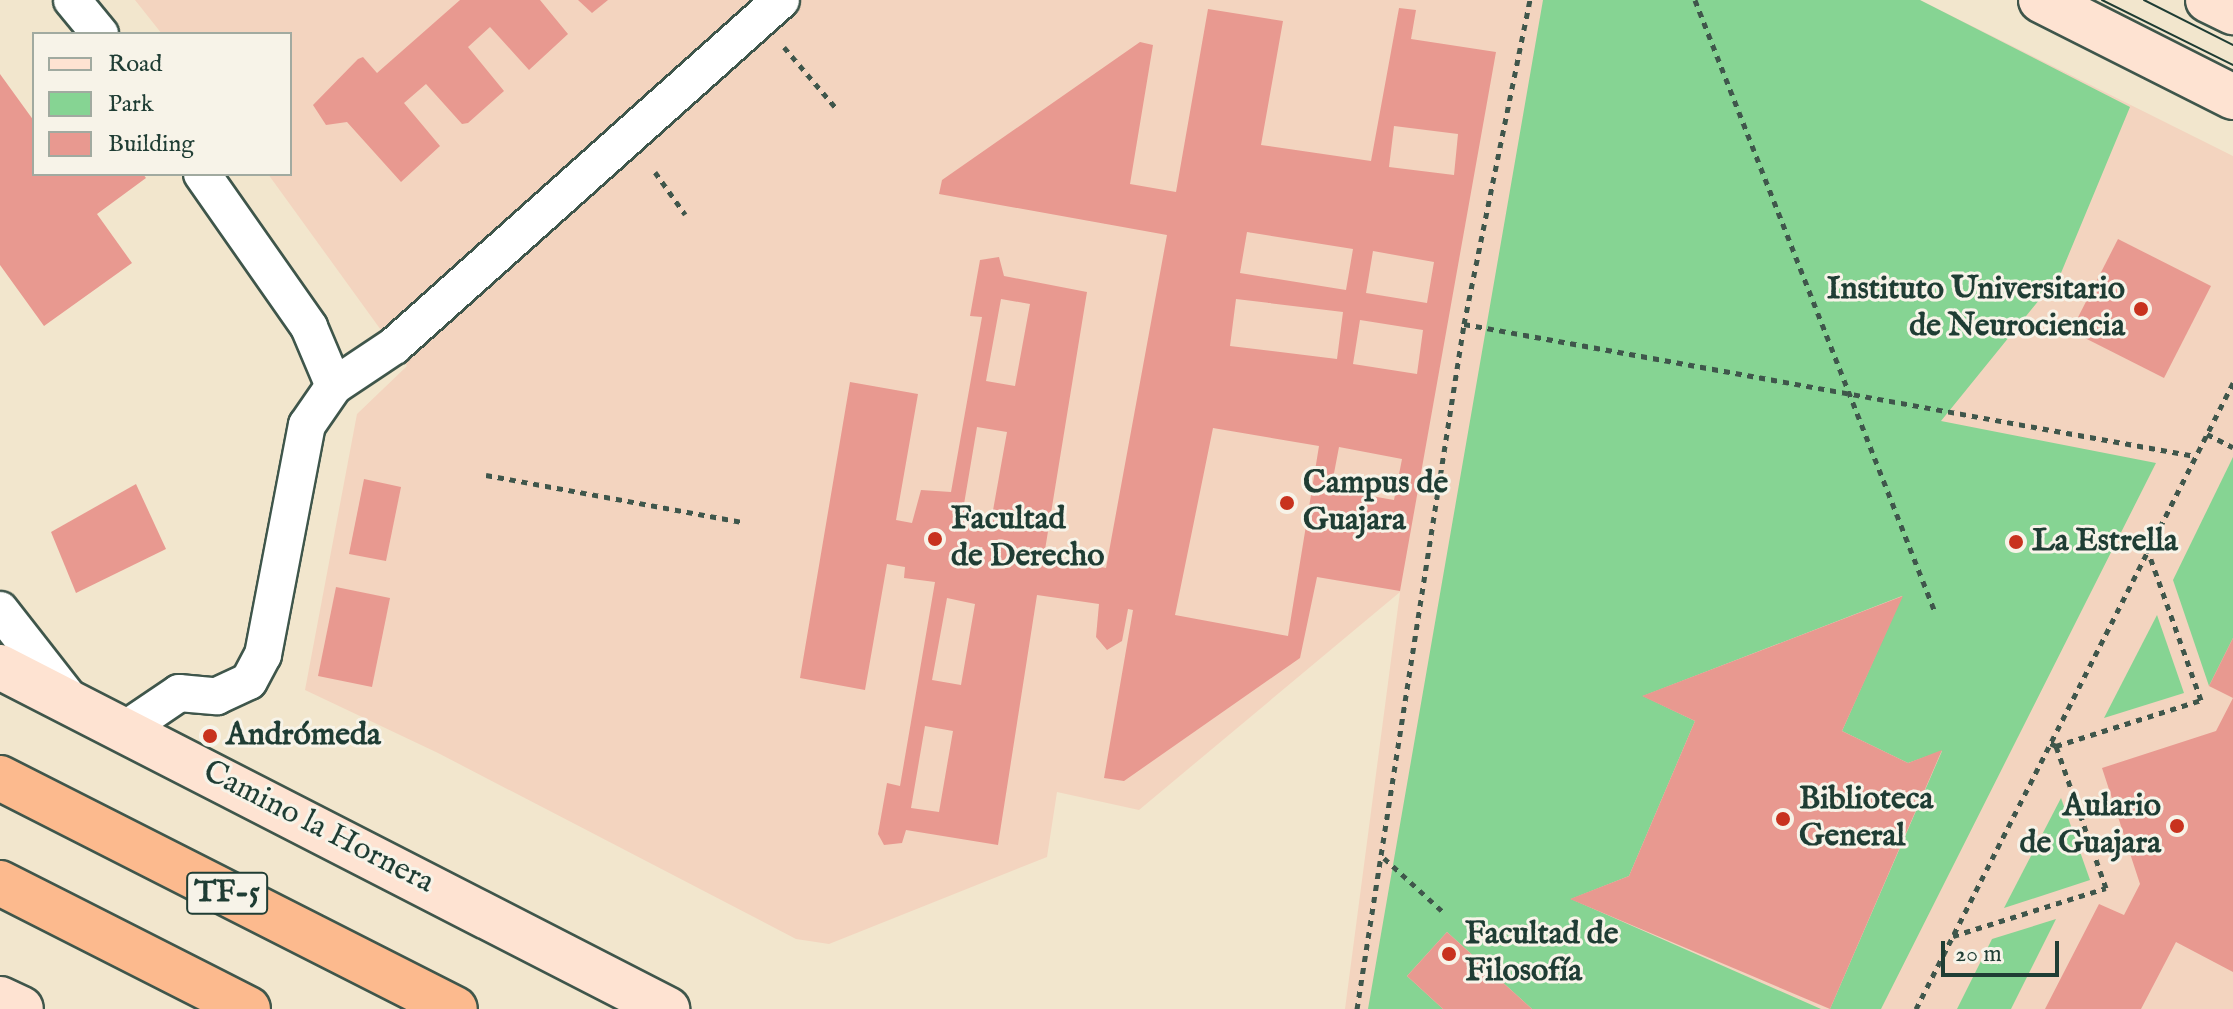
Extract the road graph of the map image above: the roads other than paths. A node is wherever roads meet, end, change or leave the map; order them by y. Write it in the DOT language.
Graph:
graph roads {
  1 [pos="72,0"];
  2 [pos="781,0"];
  3 [pos="2041,0"];
  4 [pos="2208,0"];
  5 [pos="2233,12"];
  6 [pos="98,32"];
  7 [pos="2233,97"];
  8 [pos="203,176"];
  9 [pos="334,386"];
  10 [pos="0,610"];
  11 [pos="0,667"];
  12 [pos="76,707"];
  13 [pos="126,729"];
  14 [pos="0,778"];
  15 [pos="0,883"];
  16 [pos="0,999"];
  17 [pos="21,1009"];
  18 [pos="248,1009"];
  19 [pos="455,1009"];
  20 [pos="667,1009"];
  1 -- 6 [label="street"];
  2 -- 9 [label="street"];
  3 -- 7 [label="street"];
  4 -- 5 [label="street"];
  8 -- 9 [label="street"];
  9 -- 13 [label="street"];
  10 -- 12 [label="street, Camino la Hornera"];
  11 -- 12 [label="street"];
  12 -- 13 [label="street, Camino la Hornera"];
  13 -- 20 [label="street, Camino la Hornera"];
  14 -- 19 [label="highway, TF-5"];
  15 -- 18 [label="highway"];
  16 -- 17 [label="street"];
}
